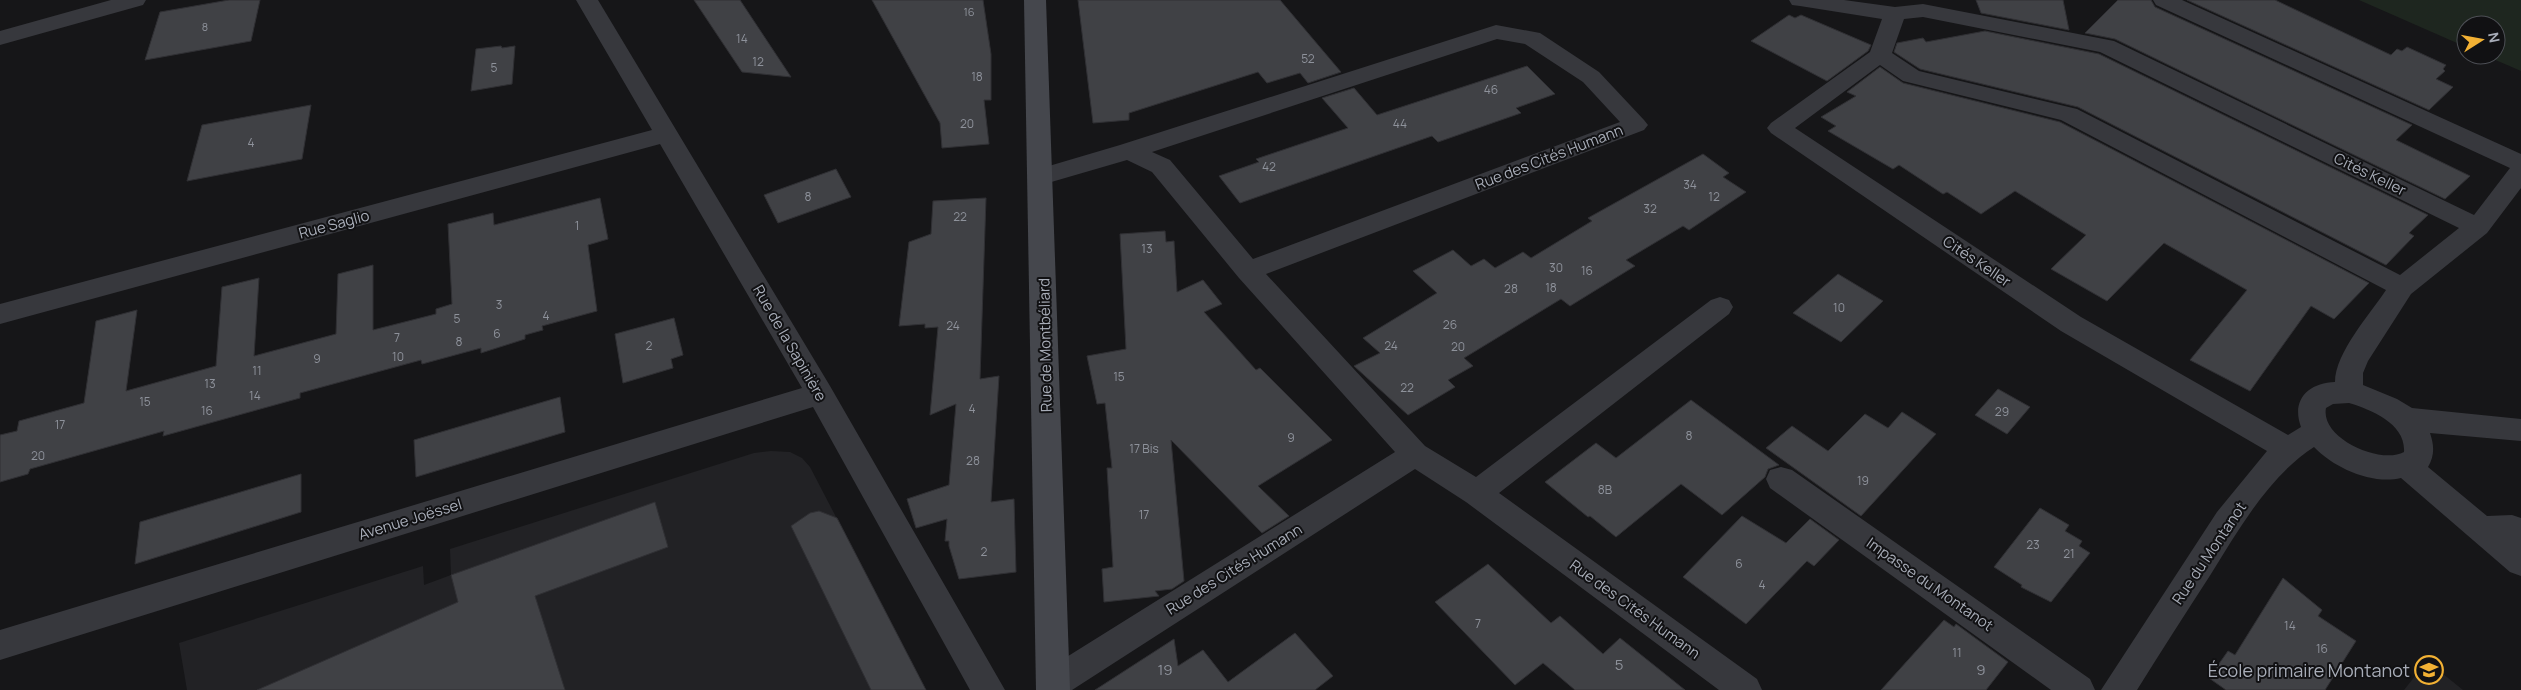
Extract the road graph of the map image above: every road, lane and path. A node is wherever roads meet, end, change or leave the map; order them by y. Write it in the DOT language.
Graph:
graph roads {
  1 [pos="135,0"];
  2 [pos="587,0"];
  3 [pos="1035,0"];
  4 [pos="1800,0"];
  5 [pos="2164,0"];
  6 [pos="1925,5"];
  7 [pos="1895,14"];
  8 [pos="0,38"];
  9 [pos="1880,55"];
  10 [pos="667,134"];
  11 [pos="1129,151"];
  12 [pos="2521,164"];
  13 [pos="2521,171"];
  14 [pos="1041,177"];
  15 [pos="2478,227"];
  16 [pos="1248,271"];
  17 [pos="2402,287"];
  18 [pos="1720,307"];
  19 [pos="0,314"];
  20 [pos="2349,392"];
  21 [pos="820,394"];
  22 [pos="2405,420"];
  23 [pos="2521,430"];
  24 [pos="2317,431"];
  25 [pos="2288,448"];
  26 [pos="1415,454"];
  27 [pos="2407,466"];
  28 [pos="1781,479"];
  29 [pos="1477,493"];
  30 [pos="2483,529"];
  31 [pos="2521,531"];
  32 [pos="2521,563"];
  33 [pos="0,646"];
  34 [pos="1053,687"];
  35 [pos="988,690"];
  36 [pos="1745,690"];
  37 [pos="2078,690"];
  38 [pos="2118,690"];
  1 -- 8 [label="street"];
  2 -- 10 [label="street, Rue de la Sapinière"];
  3 -- 14 [label="street, Rue de Montbéliard"];
  4 -- 7 [label="street, Cités Keller"];
  5 -- 12 [label="street"];
  6 -- 7 [label="street, Cités Keller"];
  6 -- 15 [label="street, Cités Keller"];
  7 -- 9 [label="street"];
  9 -- 17 [label="street"];
  9 -- 25 [label="street, Cités Keller"];
  10 -- 19 [label="street, Rue Saglio"];
  10 -- 21 [label="street, Rue de la Sapinière"];
  11 -- 14 [label="street, Rue des Cités Humann"];
  11 -- 16 [label="street, Rue des Cités Humann"];
  11 -- 16 [label="street, Rue des Cités Humann"];
  13 -- 15 [label="street"];
  14 -- 34 [label="street, Rue de Montbéliard"];
  15 -- 17 [label="street"];
  16 -- 26 [label="street, Rue des Cités Humann"];
  17 -- 20 [label="street"];
  18 -- 29 [label="street"];
  20 -- 22 [label="street"];
  20 -- 24 [label="street"];
  21 -- 33 [label="street, Avenue Joëssel"];
  21 -- 35 [label="street, Rue de la Sapinière"];
  22 -- 23 [label="street"];
  22 -- 27 [label="street"];
  24 -- 25 [label="street, Rue du Montanot"];
  24 -- 27 [label="street"];
  25 -- 38 [label="street, Rue du Montanot"];
  26 -- 29 [label="street, Rue des Cités Humann"];
  26 -- 34 [label="street, Rue des Cités Humann"];
  27 -- 30 [label="street"];
  28 -- 37 [label="street, Impasse du Montanot"];
  29 -- 36 [label="street, Rue des Cités Humann"];
  30 -- 31 [label="street"];
  30 -- 32 [label="street"];
}
